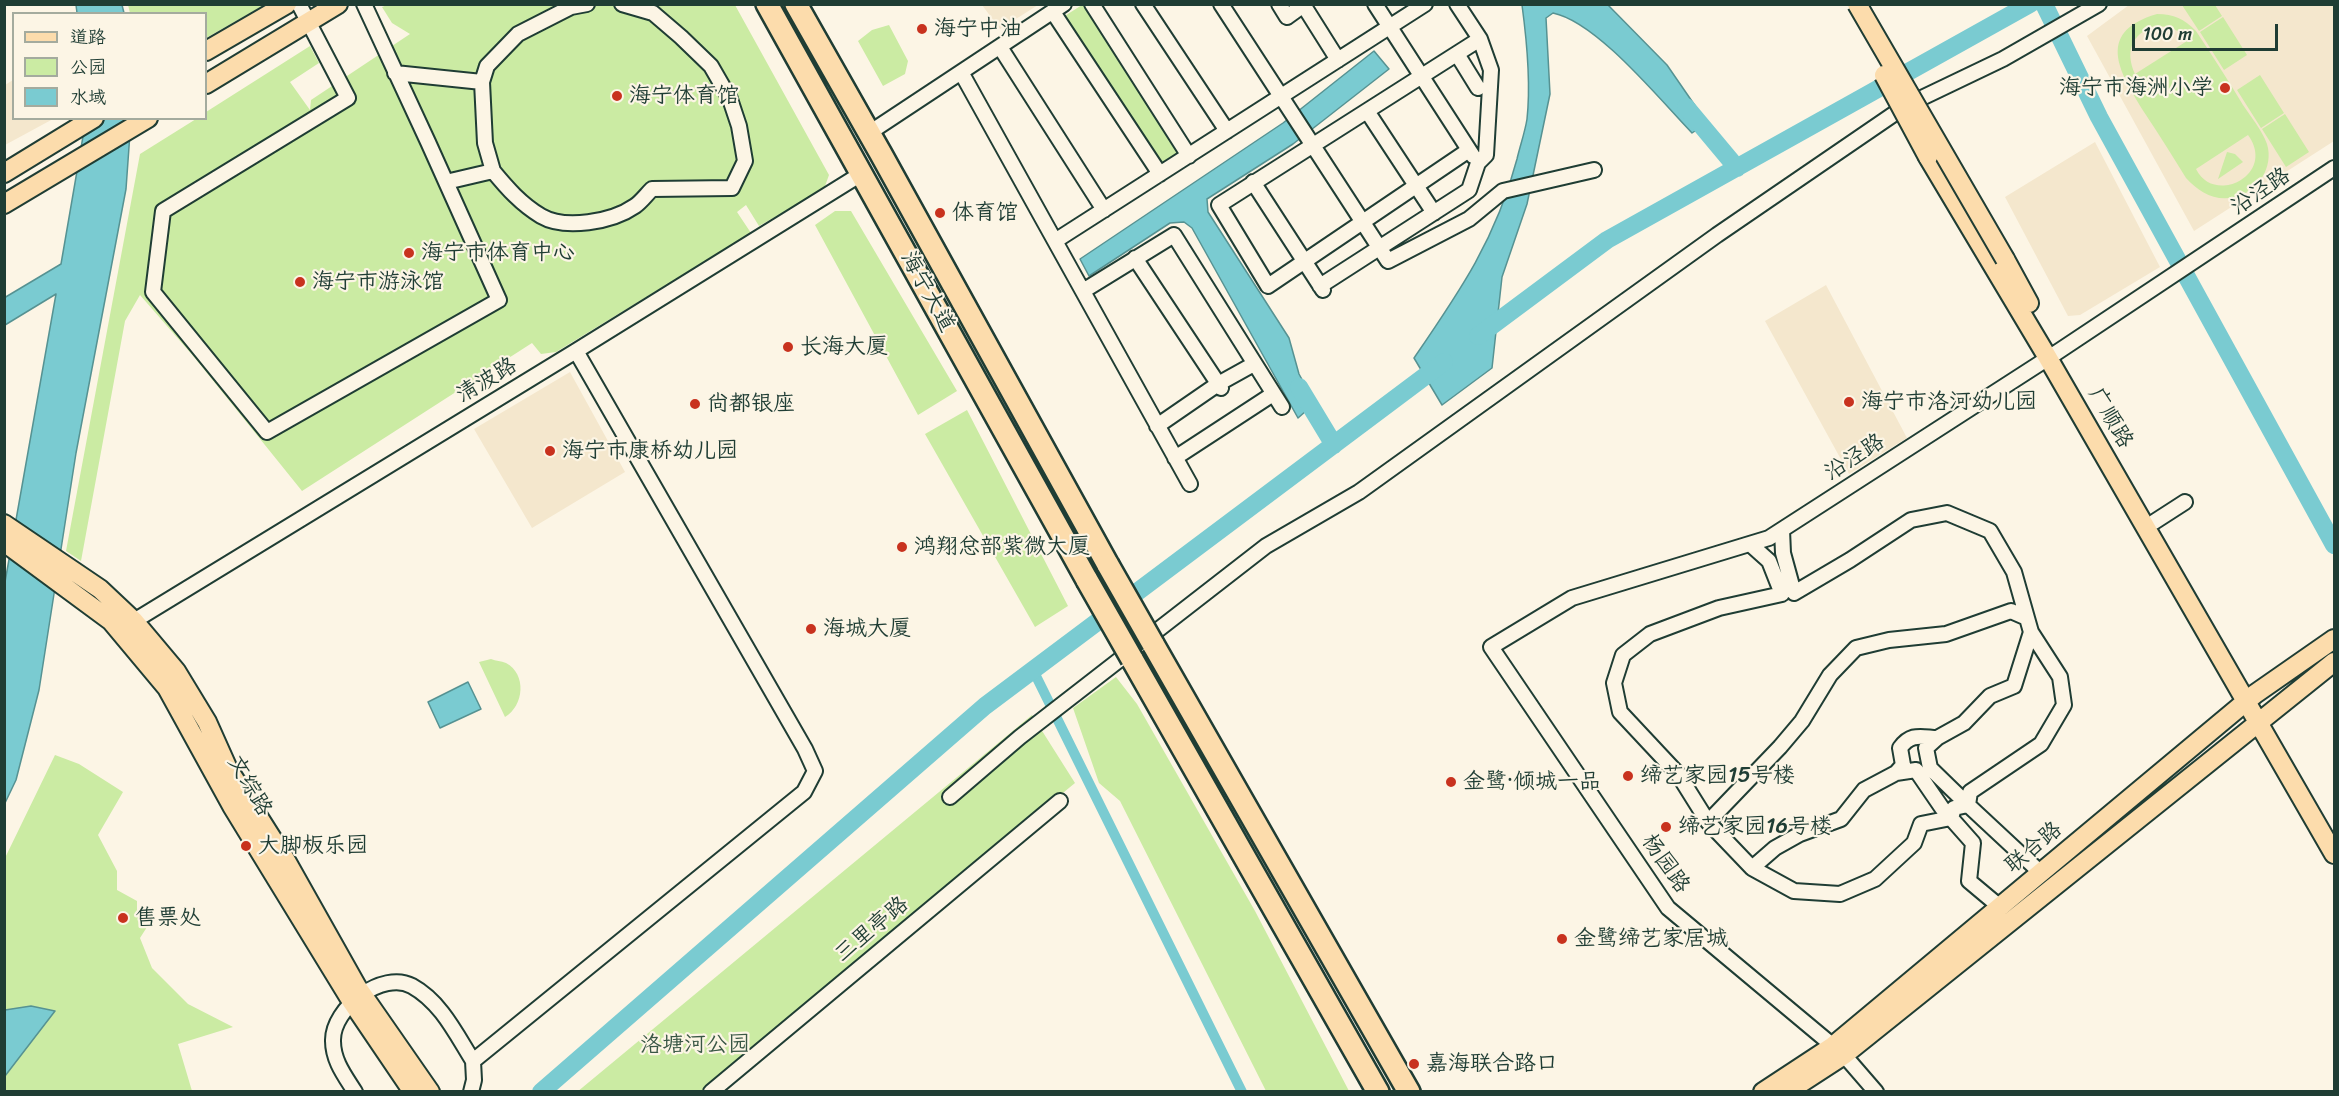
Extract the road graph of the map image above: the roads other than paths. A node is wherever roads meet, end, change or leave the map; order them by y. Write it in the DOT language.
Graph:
graph roads {
  1 [pos="287,4"];
  2 [pos="298,4"];
  3 [pos="338,4"];
  4 [pos="364,4"];
  5 [pos="587,4"];
  6 [pos="622,4"];
  7 [pos="767,4"];
  8 [pos="796,4"];
  9 [pos="1092,4"];
  10 [pos="1143,4"];
  11 [pos="1221,4"];
  12 [pos="1279,4"];
  13 [pos="1375,4"];
  14 [pos="1425,4"];
  15 [pos="1457,4"];
  16 [pos="1846,4"];
  17 [pos="1857,4"];
  18 [pos="2099,4"];
  19 [pos="1304,5"];
  20 [pos="1059,8"];
  21 [pos="308,22"];
  22 [pos="1389,27"];
  23 [pos="1480,39"];
  24 [pos="1000,47"];
  25 [pos="207,50"];
  26 [pos="1457,54"];
  27 [pos="1338,60"];
  28 [pos="961,72"];
  29 [pos="395,73"];
  30 [pos="1421,76"];
  31 [pos="482,82"];
  32 [pos="207,83"];
  33 [pos="1478,88"];
  34 [pos="1284,101"];
  35 [pos="1367,111"];
  36 [pos="91,120"];
  37 [pos="146,120"];
  38 [pos="1227,131"];
  39 [pos="869,133"];
  40 [pos="1312,145"];
  41 [pos="1469,150"];
  42 [pos="1188,156"];
  43 [pos="1478,163"];
  44 [pos="2334,168"];
  45 [pos="1594,170"];
  46 [pos="493,171"];
  47 [pos="4,173"];
  48 [pos="861,174"];
  49 [pos="1160,174"];
  50 [pos="446,182"];
  51 [pos="1253,182"];
  52 [pos="1416,186"];
  53 [pos="4,204"];
  54 [pos="1104,210"];
  55 [pos="1434,213"];
  56 [pos="1362,222"];
  57 [pos="1055,241"];
  58 [pos="1380,249"];
  59 [pos="1136,258"];
  60 [pos="1304,261"];
  61 [pos="1083,291"];
  62 [pos="576,351"];
  63 [pos="2052,356"];
  64 [pos="1254,364"];
  65 [pos="1219,386"];
  66 [pos="1274,394"];
  67 [pos="1282,407"];
  68 [pos="1157,426"];
  69 [pos="1175,458"];
  70 [pos="1190,484"];
  71 [pos="2185,502"];
  72 [pos="2154,522"];
  73 [pos="1782,530"];
  74 [pos="8,532"];
  75 [pos="1750,544"];
  76 [pos="2027,618"];
  77 [pos="134,621"];
  78 [pos="2031,632"];
  79 [pos="2334,639"];
  80 [pos="1491,647"];
  81 [pos="2334,662"];
  82 [pos="2250,698"];
  83 [pos="2262,719"];
  84 [pos="1937,738"];
  85 [pos="1896,773"];
  86 [pos="950,797"];
  87 [pos="1060,801"];
  88 [pos="1968,805"];
  89 [pos="1951,818"];
  90 [pos="1708,822"];
  91 [pos="2334,831"];
  92 [pos="2334,854"];
  93 [pos="1752,868"];
  94 [pos="2041,873"];
  95 [pos="2000,907"];
  96 [pos="357,998"];
  97 [pos="385,1037"];
  98 [pos="1838,1050"];
  99 [pos="473,1061"];
  100 [pos="355,1092"];
  101 [pos="413,1092"];
  102 [pos="430,1092"];
  103 [pos="471,1092"];
  104 [pos="711,1092"];
  105 [pos="1378,1092"];
  106 [pos="1409,1092"];
  107 [pos="1763,1092"];
  108 [pos="1787,1092"];
  109 [pos="1876,1092"];
  1 -- 25 [label="main road"];
  2 -- 21 [label="street"];
  3 -- 21 [label="main road"];
  4 -- 29 [label="street"];
  5 -- 31 [label="street"];
  6 -- 46 [label="street"];
  7 -- 48 [label="highway, 海宁大道"];
  8 -- 39 [label="highway, 海宁大道"];
  9 -- 42 [label="street"];
  10 -- 38 [label="street"];
  11 -- 34 [label="street"];
  12 -- 19 [label="street"];
  13 -- 22 [label="street"];
  14 -- 22 [label="street"];
  15 -- 23 [label="street"];
  16 -- 63 [label="main road, 广顺路, bridge"];
  17 -- 63 [label="main road, 广顺路, bridge"];
  18 -- 86 [label="street"];
  19 -- 27 [label="street"];
  20 -- 24 [label="street"];
  20 -- 49 [label="street"];
  21 -- 32 [label="main road"];
  21 -- 50 [label="street"];
  22 -- 27 [label="street"];
  22 -- 30 [label="street"];
  23 -- 26 [label="street"];
  23 -- 43 [label="street"];
  24 -- 28 [label="street"];
  24 -- 54 [label="street"];
  26 -- 30 [label="street"];
  26 -- 33 [label="street"];
  27 -- 34 [label="street"];
  28 -- 39 [label="street"];
  28 -- 57 [label="street"];
  29 -- 31 [label="street"];
  29 -- 50 [label="street"];
  30 -- 35 [label="street"];
  30 -- 41 [label="street"];
  31 -- 46 [label="street"];
  34 -- 38 [label="street"];
  34 -- 40 [label="street"];
  35 -- 40 [label="street"];
  35 -- 52 [label="street"];
  36 -- 47 [label="main road"];
  37 -- 53 [label="main road"];
  38 -- 42 [label="street"];
  39 -- 106 [label="highway, 海宁大道, bridge"];
  40 -- 51 [label="street"];
  40 -- 56 [label="street"];
  41 -- 43 [label="street"];
  41 -- 52 [label="street"];
  42 -- 49 [label="street"];
  43 -- 55 [label="street"];
  44 -- 63 [label="street, 沿泾路"];
  45 -- 58 [label="street"];
  46 -- 50 [label="street"];
  48 -- 62 [label="street, 清波路"];
  48 -- 105 [label="highway, 海宁大道, bridge"];
  49 -- 54 [label="street"];
  51 -- 60 [label="street"];
  51 -- 60 [label="street"];
  52 -- 55 [label="street"];
  52 -- 56 [label="street"];
  54 -- 57 [label="street"];
  55 -- 58 [label="street"];
  56 -- 58 [label="street"];
  56 -- 60 [label="street"];
  57 -- 61 [label="street"];
  58 -- 60 [label="street"];
  59 -- 61 [label="street"];
  59 -- 64 [label="street"];
  59 -- 65 [label="street"];
  61 -- 68 [label="street"];
  62 -- 77 [label="street, 清波路"];
  62 -- 99 [label="street"];
  63 -- 72 [label="main road, 广顺路"];
  63 -- 73 [label="street, 沿泾路"];
  63 -- 82 [label="main road, 广顺路"];
  64 -- 65 [label="street"];
  64 -- 66 [label="street"];
  65 -- 68 [label="street"];
  66 -- 67 [label="street"];
  66 -- 69 [label="street"];
  68 -- 69 [label="street"];
  69 -- 70 [label="street"];
  71 -- 72 [label="street"];
  72 -- 82 [label="main road, 广顺路"];
  73 -- 75 [label="street, 沿泾路"];
  73 -- 76 [label="street"];
  74 -- 77 [label="main road"];
  74 -- 96 [label="main road, 文综路"];
  75 -- 80 [label="street, 沿泾路"];
  75 -- 90 [label="street"];
  76 -- 78 [label="street"];
  76 -- 90 [label="street"];
  77 -- 96 [label="main road"];
  78 -- 84 [label="street"];
  78 -- 88 [label="street"];
  79 -- 82 [label="main road, 联合路"];
  80 -- 98 [label="street, 杨园路"];
  81 -- 83 [label="main road"];
  82 -- 83 [label="main road, 广顺路"];
  82 -- 94 [label="main road, 联合路"];
  83 -- 91 [label="main road, 广顺路"];
  83 -- 92 [label="main road, 广顺路"];
  83 -- 98 [label="main road"];
  84 -- 85 [label="street"];
  84 -- 88 [label="street"];
  85 -- 89 [label="street"];
  85 -- 93 [label="street"];
  87 -- 104 [label="street, 三里亭路"];
  88 -- 89 [label="street"];
  88 -- 94 [label="street"];
  89 -- 93 [label="street"];
  89 -- 95 [label="street"];
  90 -- 93 [label="street"];
  94 -- 95 [label="main road, 联合路"];
  95 -- 98 [label="main road, 联合路"];
  96 -- 97 [label="main road"];
  96 -- 99 [label="street"];
  96 -- 100 [label="street"];
  97 -- 101 [label="main road"];
  97 -- 102 [label="main road"];
  98 -- 107 [label="main road, 联合路"];
  98 -- 108 [label="main road"];
  98 -- 109 [label="street, 杨园路"];
  99 -- 103 [label="street"];
}
